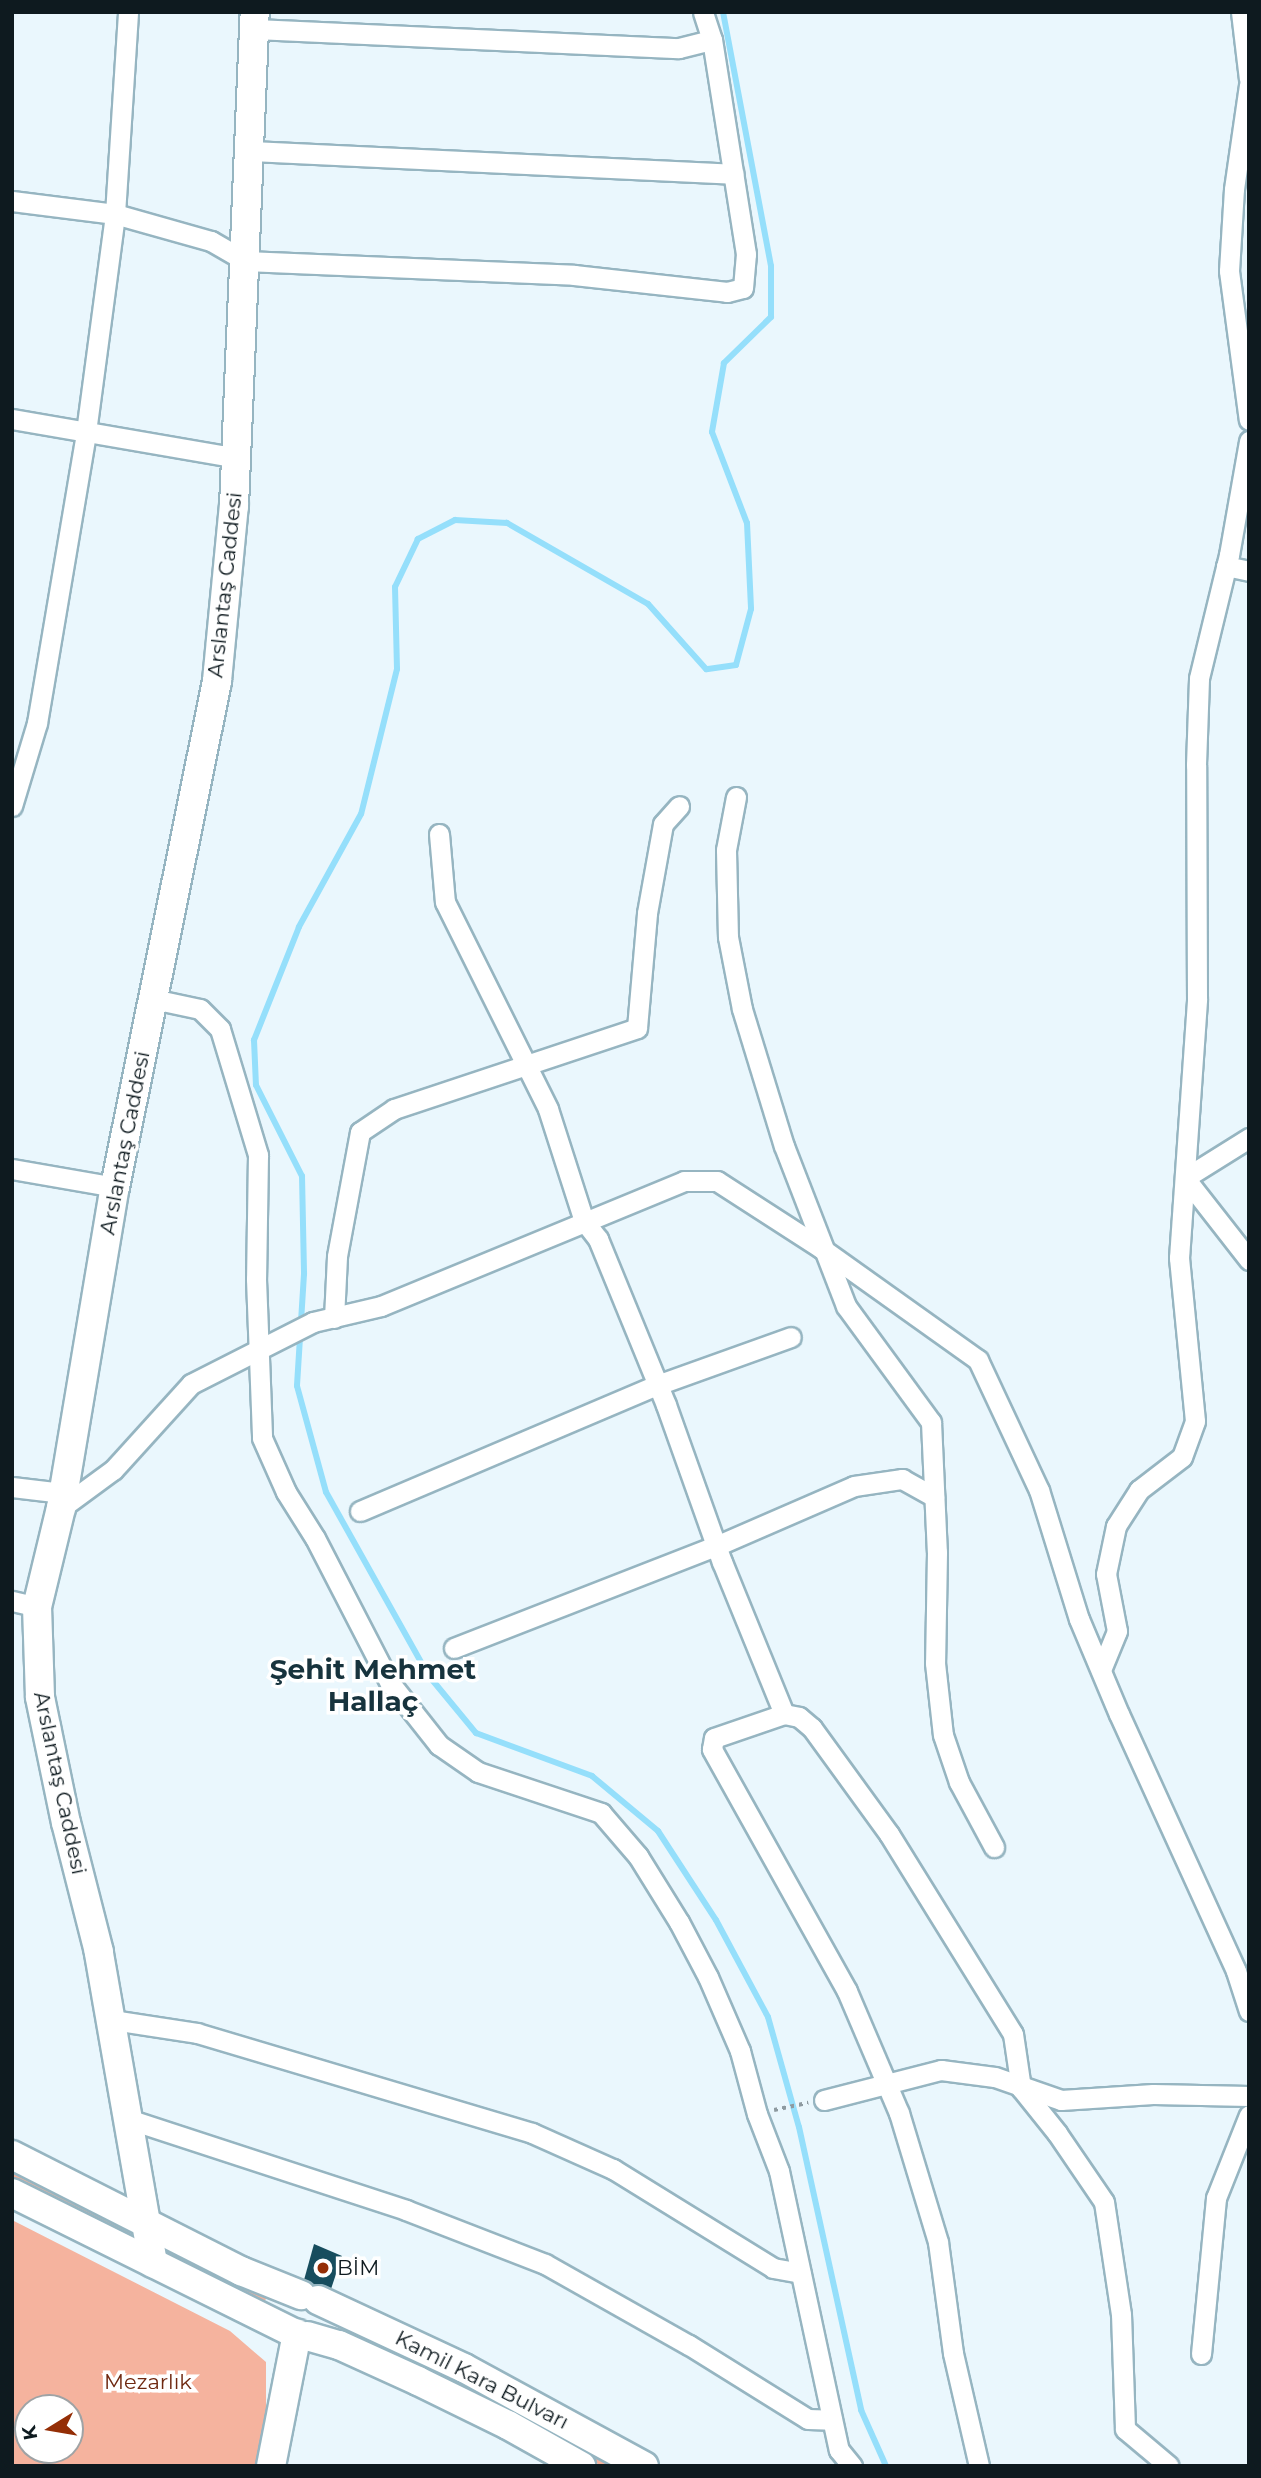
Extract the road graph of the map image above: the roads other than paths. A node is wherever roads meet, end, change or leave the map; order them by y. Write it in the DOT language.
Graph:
graph roads {
  1 [pos="128,12"];
  2 [pos="703,12"];
  3 [pos="1241,12"];
  4 [pos="255,21"];
  5 [pos="712,40"];
  6 [pos="1249,79"];
  7 [pos="1249,85"];
  8 [pos="250,151"];
  9 [pos="1243,162"];
  10 [pos="733,174"];
  11 [pos="12,201"];
  12 [pos="115,214"];
  13 [pos="245,261"];
  14 [pos="12,419"];
  15 [pos="1249,420"];
  16 [pos="86,432"];
  17 [pos="1249,441"];
  18 [pos="237,458"];
  19 [pos="1226,566"];
  20 [pos="1249,571"];
  21 [pos="736,797"];
  22 [pos="12,806"];
  23 [pos="679,806"];
  24 [pos="439,834"];
  25 [pos="153,999"];
  26 [pos="526,1064"];
  27 [pos="1249,1138"];
  28 [pos="12,1169"];
  29 [pos="1185,1178"];
  30 [pos="115,1187"];
  31 [pos="584,1221"];
  32 [pos="821,1248"];
  33 [pos="1249,1260"];
  34 [pos="334,1318"];
  35 [pos="791,1337"];
  36 [pos="266,1348"];
  37 [pos="657,1385"];
  38 [pos="12,1487"];
  39 [pos="934,1497"];
  40 [pos="62,1500"];
  41 [pos="360,1511"];
  42 [pos="716,1546"];
  43 [pos="25,1604"];
  44 [pos="454,1647"];
  45 [pos="1101,1670"];
  46 [pos="784,1714"];
  47 [pos="995,1847"];
  48 [pos="1247,1997"];
  49 [pos="113,2020"];
  50 [pos="887,2086"];
  51 [pos="1021,2088"];
  52 [pos="1249,2096"];
  53 [pos="824,2100"];
  54 [pos="1249,2115"];
  55 [pos="128,2119"];
  56 [pos="12,2155"];
  57 [pos="12,2193"];
  58 [pos="146,2223"];
  59 [pos="153,2263"];
  60 [pos="801,2273"];
  61 [pos="310,2297"];
  62 [pos="299,2334"];
  63 [pos="1201,2354"];
  64 [pos="832,2420"];
  65 [pos="271,2466"];
  66 [pos="581,2466"];
  67 [pos="644,2466"];
  68 [pos="852,2466"];
  69 [pos="979,2466"];
  70 [pos="1169,2466"];
  1 -- 12 [label="street"];
  2 -- 5 [label="street"];
  3 -- 6 [label="street"];
  4 -- 5 [label="street"];
  4 -- 8 [label="main road, Arslantaş Caddesi"];
  5 -- 10 [label="street"];
  7 -- 9 [label="street"];
  8 -- 10 [label="street"];
  8 -- 13 [label="main road, Arslantaş Caddesi"];
  9 -- 15 [label="street"];
  10 -- 13 [label="street"];
  11 -- 12 [label="street"];
  12 -- 13 [label="street"];
  12 -- 16 [label="street"];
  13 -- 18 [label="main road, Arslantaş Caddesi"];
  14 -- 16 [label="street"];
  16 -- 18 [label="street"];
  16 -- 22 [label="street"];
  17 -- 19 [label="street"];
  18 -- 25 [label="main road, Arslantaş Caddesi"];
  19 -- 20 [label="street"];
  19 -- 29 [label="street"];
  21 -- 32 [label="street"];
  23 -- 26 [label="street"];
  24 -- 26 [label="street"];
  25 -- 30 [label="main road, Arslantaş Caddesi"];
  25 -- 36 [label="street"];
  26 -- 31 [label="street"];
  26 -- 34 [label="street"];
  27 -- 29 [label="street"];
  28 -- 30 [label="street"];
  29 -- 33 [label="street"];
  29 -- 45 [label="street"];
  30 -- 40 [label="main road, Arslantaş Caddesi"];
  31 -- 32 [label="street"];
  31 -- 34 [label="street"];
  31 -- 37 [label="street"];
  32 -- 39 [label="street"];
  32 -- 45 [label="street"];
  34 -- 36 [label="street"];
  35 -- 37 [label="street"];
  36 -- 40 [label="street"];
  36 -- 60 [label="street"];
  37 -- 41 [label="street"];
  37 -- 42 [label="street"];
  38 -- 40 [label="street"];
  39 -- 42 [label="street"];
  39 -- 47 [label="street"];
  40 -- 43 [label="main road, Arslantaş Caddesi"];
  42 -- 44 [label="street"];
  42 -- 46 [label="street"];
  43 -- 49 [label="main road, Arslantaş Caddesi"];
  45 -- 48 [label="street"];
  46 -- 50 [label="street"];
  46 -- 51 [label="street"];
  49 -- 55 [label="main road, Arslantaş Caddesi"];
  49 -- 60 [label="street"];
  50 -- 51 [label="street"];
  50 -- 53 [label="street"];
  50 -- 69 [label="street"];
  51 -- 52 [label="street"];
  51 -- 70 [label="street"];
  54 -- 63 [label="street"];
  55 -- 58 [label="main road, Arslantaş Caddesi"];
  55 -- 64 [label="street"];
  56 -- 58 [label="main road, Kamil Kara Bulvarı"];
  57 -- 59 [label="main road, Kamil Kara Bulvarı"];
  58 -- 59 [label="main road, Arslantaş Caddesi"];
  58 -- 61 [label="main road, Kamil Kara Bulvarı"];
  59 -- 62 [label="main road, Kamil Kara Bulvarı"];
  60 -- 64 [label="street"];
  61 -- 62 [label="main road"];
  61 -- 67 [label="main road, Kamil Kara Bulvarı"];
  62 -- 65 [label="main road"];
  62 -- 66 [label="main road, Kamil Kara Bulvarı"];
  64 -- 68 [label="street"];
}
